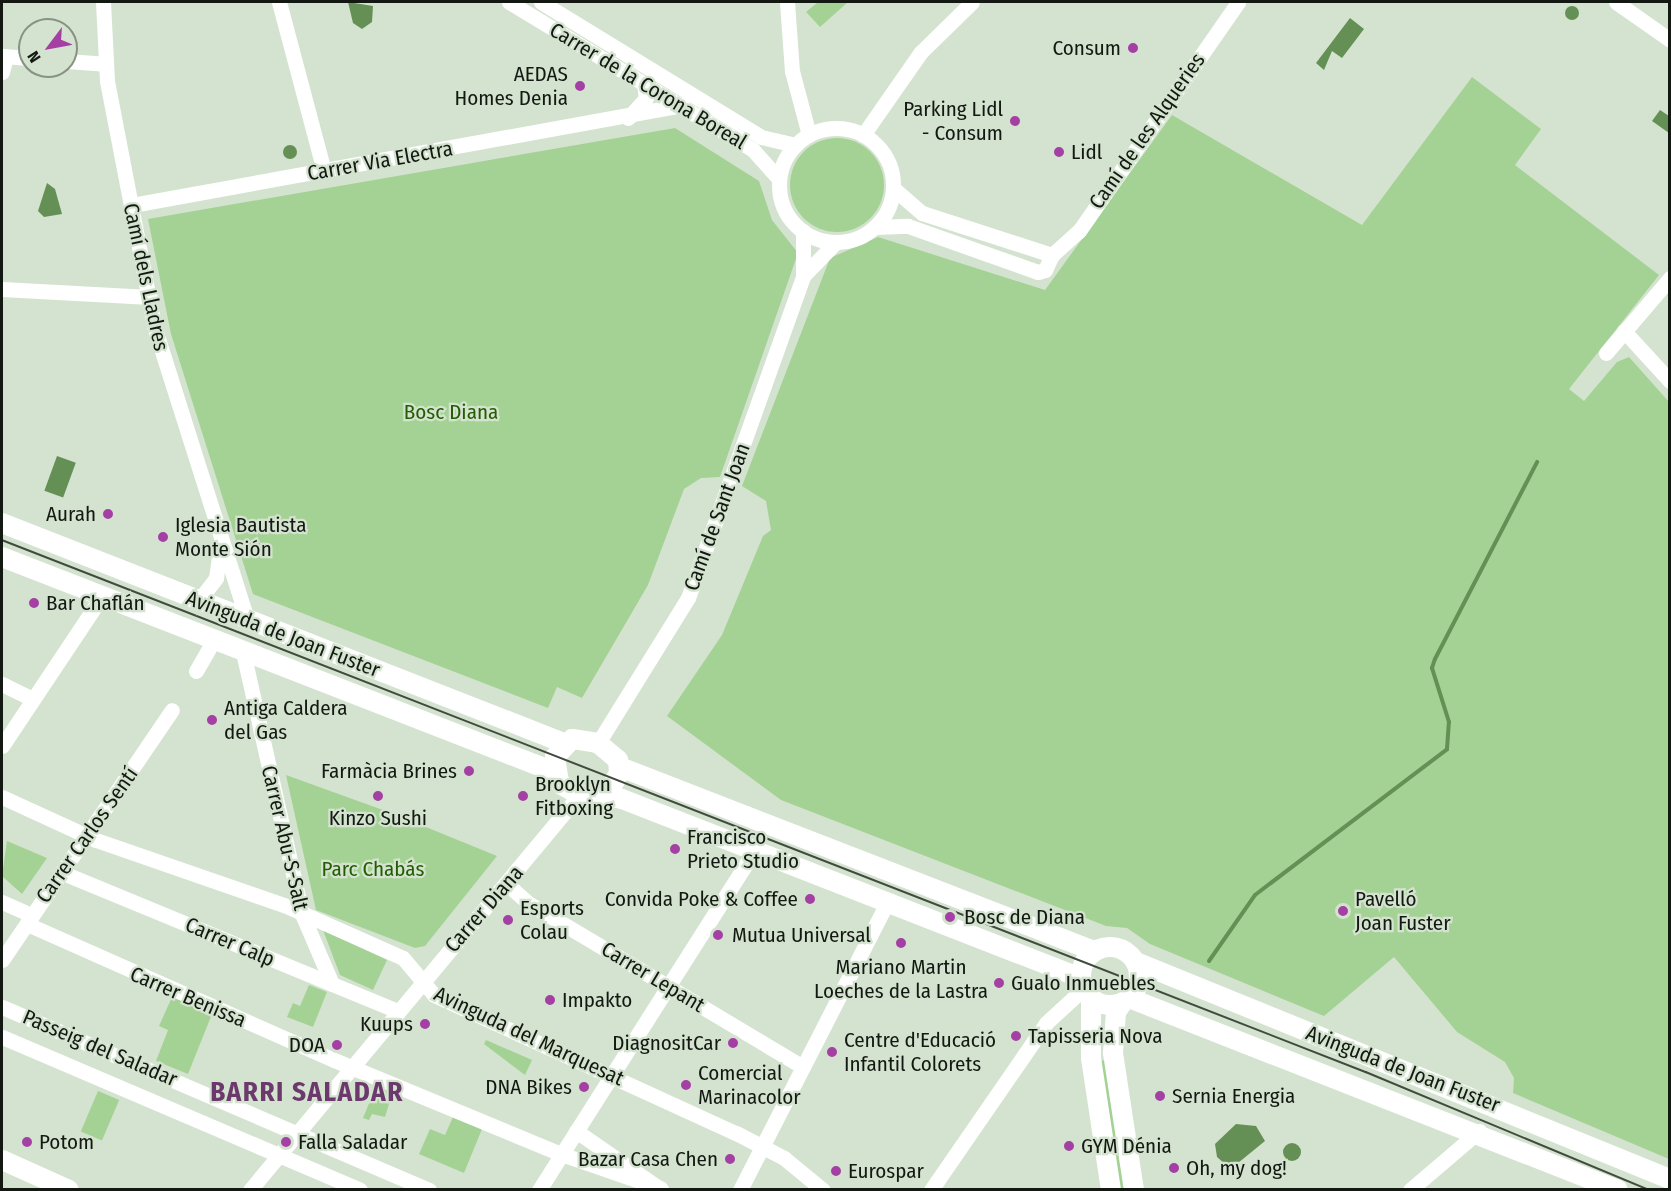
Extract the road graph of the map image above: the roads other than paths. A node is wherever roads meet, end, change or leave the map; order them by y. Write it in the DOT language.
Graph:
graph roads {
  1 [pos="103,2"];
  2 [pos="279,2"];
  3 [pos="509,2"];
  4 [pos="541,2"];
  5 [pos="787,2"];
  6 [pos="972,2"];
  7 [pos="1238,2"];
  8 [pos="1616,2"];
  9 [pos="1670,40"];
  10 [pos="4,56"];
  11 [pos="78,62"];
  12 [pos="105,64"];
  13 [pos="2,72"];
  14 [pos="644,83"];
  15 [pos="681,105"];
  16 [pos="628,118"];
  17 [pos="809,135"];
  18 [pos="863,135"];
  19 [pos="795,145"];
  20 [pos="324,171"];
  21 [pos="779,179"];
  22 [pos="893,188"];
  23 [pos="132,205"];
  24 [pos="875,227"];
  25 [pos="803,231"];
  26 [pos="836,242"];
  27 [pos="1052,255"];
  28 [pos="803,276"];
  29 [pos="1670,278"];
  30 [pos="2,289"];
  31 [pos="150,297"];
  32 [pos="1624,331"];
  33 [pos="1606,353"];
  34 [pos="1670,381"];
  35 [pos="2,523"];
  36 [pos="220,547"];
  37 [pos="2,557"];
  38 [pos="102,596"];
  39 [pos="199,600"];
  40 [pos="247,620"];
  41 [pos="213,641"];
  42 [pos="243,652"];
  43 [pos="196,671"];
  44 [pos="2,684"];
  45 [pos="33,699"];
  46 [pos="172,710"];
  47 [pos="564,743"];
  48 [pos="598,743"];
  49 [pos="2,746"];
  50 [pos="620,767"];
  51 [pos="559,781"];
  52 [pos="579,795"];
  53 [pos="600,795"];
  54 [pos="2,797"];
  55 [pos="88,836"];
  56 [pos="753,851"];
  57 [pos="63,873"];
  58 [pos="507,884"];
  59 [pos="2,902"];
  60 [pos="887,903"];
  61 [pos="302,914"];
  62 [pos="29,920"];
  63 [pos="1094,951"];
  64 [pos="2,960"];
  65 [pos="1136,962"];
  66 [pos="421,980"];
  67 [pos="332,984"];
  68 [pos="669,986"];
  69 [pos="1085,988"];
  70 [pos="1126,1000"];
  71 [pos="2,1006"];
  72 [pos="397,1011"];
  73 [pos="2,1037"];
  74 [pos="351,1066"];
  75 [pos="803,1067"];
  76 [pos="612,1075"];
  77 [pos="298,1131"];
  78 [pos="576,1131"];
  79 [pos="1479,1131"];
  80 [pos="763,1148"];
  81 [pos="561,1154"];
  82 [pos="278,1155"];
  83 [pos="2,1160"];
  84 [pos="1670,1179"];
  85 [pos="661,1189"];
  86 [pos="69,1190"];
  87 [pos="250,1190"];
  88 [pos="360,1190"];
  89 [pos="430,1190"];
  90 [pos="539,1190"];
  91 [pos="740,1190"];
  92 [pos="823,1190"];
  93 [pos="931,1190"];
  94 [pos="1111,1190"];
  95 [pos="1134,1190"];
  96 [pos="1410,1190"];
  97 [pos="1618,1190"];
  1 -- 12 [label="street, Camí dels Lladres"];
  2 -- 20 [label="street"];
  3 -- 14 [label="street, Carrer de la Corona Boreal"];
  4 -- 19 [label="street, Carrer de la Corona Boreal"];
  5 -- 17 [label="street"];
  6 -- 18 [label="street"];
  7 -- 27 [label="street, Camí de les Alqueries"];
  8 -- 9 [label="street"];
  10 -- 13 [label="street"];
  11 -- 12 [label="street"];
  12 -- 23 [label="street, Camí dels Lladres"];
  14 -- 15 [label="street, Carrer de la Corona Boreal"];
  14 -- 16 [label="street"];
  15 -- 16 [label="street, Carrer Via Electra"];
  15 -- 21 [label="street, Carrer de la Corona Boreal"];
  16 -- 20 [label="street, Carrer Via Electra"];
  17 -- 18 [label="street"];
  17 -- 19 [label="street"];
  18 -- 22 [label="street"];
  19 -- 21 [label="street"];
  20 -- 23 [label="street, Carrer Via Electra"];
  21 -- 25 [label="street"];
  22 -- 24 [label="street"];
  22 -- 27 [label="street"];
  23 -- 31 [label="street, Camí dels Lladres"];
  24 -- 26 [label="street"];
  24 -- 27 [label="street, Camí de les Alqueries"];
  25 -- 26 [label="street"];
  25 -- 28 [label="street, Camí de Sant Joan"];
  26 -- 28 [label="street, Camí de Sant Joan"];
  28 -- 48 [label="street, Camí de Sant Joan"];
  29 -- 32 [label="street"];
  30 -- 31 [label="street"];
  31 -- 36 [label="street, Camí dels Lladres"];
  32 -- 33 [label="street"];
  32 -- 34 [label="street"];
  35 -- 39 [label="main road, Avinguda de Joan Fuster"];
  36 -- 39 [label="street, Camí dels Lladres"];
  36 -- 40 [label="street, Camí dels Lladres"];
  37 -- 38 [label="main road, Avinguda de Joan Fuster"];
  38 -- 41 [label="main road, Avinguda de Joan Fuster"];
  38 -- 45 [label="street"];
  39 -- 40 [label="main road, Avinguda de Joan Fuster"];
  40 -- 47 [label="main road, Avinguda de Joan Fuster"];
  41 -- 42 [label="main road, Avinguda de Joan Fuster"];
  41 -- 43 [label="street"];
  42 -- 51 [label="main road, Avinguda de Joan Fuster"];
  42 -- 61 [label="street, Carrer Abu-S-Salt"];
  44 -- 45 [label="street"];
  45 -- 49 [label="street"];
  46 -- 55 [label="street, Carrer Carlos Sentí"];
  47 -- 48 [label="main road"];
  47 -- 51 [label="main road"];
  48 -- 50 [label="main road"];
  50 -- 53 [label="main road"];
  50 -- 63 [label="main road"];
  51 -- 52 [label="main road"];
  52 -- 53 [label="main road"];
  52 -- 58 [label="street, Carrer Diana"];
  53 -- 56 [label="main road"];
  54 -- 55 [label="street, Avinguda del Marquesat"];
  55 -- 57 [label="street, Carrer Carlos Sentí"];
  55 -- 61 [label="street, Avinguda del Marquesat"];
  56 -- 60 [label="main road"];
  56 -- 68 [label="street"];
  57 -- 62 [label="street, Carrer Carlos Sentí"];
  57 -- 67 [label="street, Carrer Calp"];
  58 -- 66 [label="street, Carrer Diana"];
  58 -- 68 [label="street, Carrer Lepant"];
  59 -- 62 [label="street, Carrer Benissa"];
  60 -- 69 [label="main road"];
  60 -- 75 [label="street"];
  61 -- 66 [label="street, Avinguda del Marquesat"];
  61 -- 67 [label="street, Carrer Abu-S-Salt"];
  62 -- 64 [label="street, Carrer Carlos Sentí"];
  62 -- 74 [label="street, Carrer Benissa"];
  63 -- 65 [label="main road"];
  63 -- 69 [label="main road"];
  65 -- 70 [label="main road"];
  65 -- 84 [label="main road, Avinguda de Joan Fuster"];
  66 -- 72 [label="street, Carrer Diana"];
  66 -- 76 [label="street, Avinguda del Marquesat"];
  67 -- 72 [label="street, Carrer Calp"];
  68 -- 75 [label="street, Carrer Lepant"];
  68 -- 76 [label="street"];
  69 -- 70 [label="main road"];
  69 -- 93 [label="street"];
  69 -- 94 [label="main road"];
  70 -- 79 [label="main road, Avinguda de Joan Fuster"];
  70 -- 95 [label="main road"];
  71 -- 77 [label="street, Passeig del Saladar"];
  72 -- 74 [label="street, Carrer Diana"];
  73 -- 82 [label="street, Passeig del Saladar"];
  74 -- 77 [label="street, Carrer Diana"];
  74 -- 81 [label="street, Carrer Benissa"];
  75 -- 80 [label="street"];
  76 -- 78 [label="street"];
  76 -- 80 [label="street, Avinguda del Marquesat"];
  77 -- 82 [label="street, Carrer Diana"];
  77 -- 89 [label="street, Passeig del Saladar"];
  78 -- 81 [label="street"];
  78 -- 85 [label="street"];
  79 -- 96 [label="street"];
  79 -- 97 [label="main road, Avinguda de Joan Fuster"];
  80 -- 91 [label="street"];
  80 -- 92 [label="street, Avinguda del Marquesat"];
  81 -- 85 [label="street, Carrer Benissa"];
  81 -- 90 [label="street"];
  82 -- 87 [label="street, Carrer Diana"];
  82 -- 88 [label="street, Passeig del Saladar"];
  83 -- 86 [label="main road"];
}
